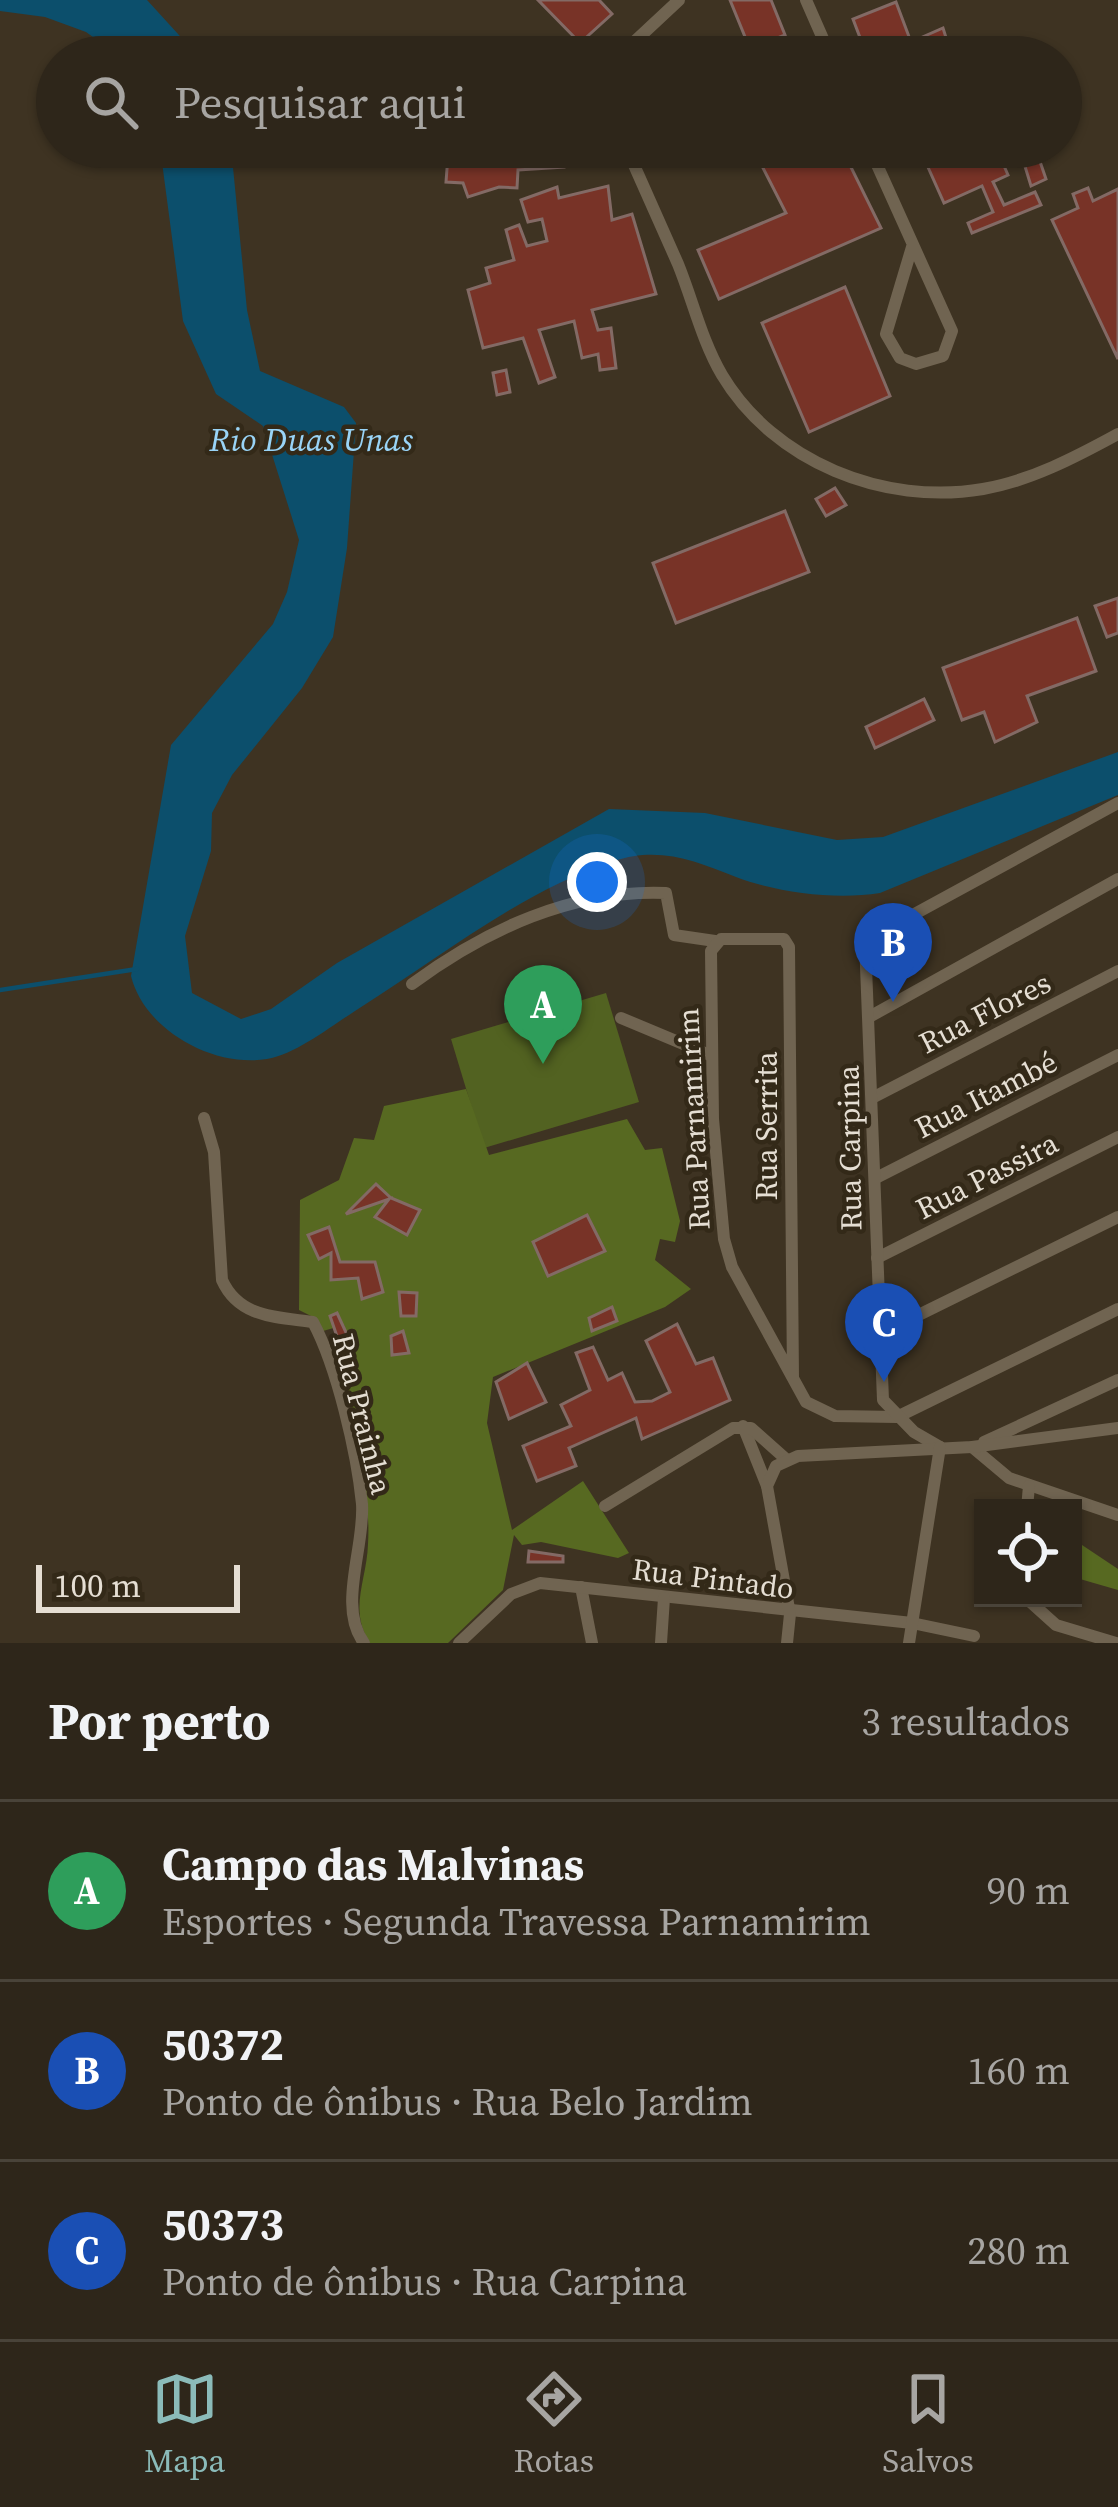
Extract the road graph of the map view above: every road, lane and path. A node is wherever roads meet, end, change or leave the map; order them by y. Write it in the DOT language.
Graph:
graph roads {
  1 [pos="680,0"];
  2 [pos="806,0"];
  3 [pos="640,36"];
  4 [pos="822,36"];
  5 [pos="635,168"];
  6 [pos="878,168"];
  7 [pos="912,247"];
  8 [pos="1118,434"];
  9 [pos="1118,803"];
  10 [pos="1118,879"];
  11 [pos="718,940"];
  12 [pos="1118,970"];
  13 [pos="412,984"];
  14 [pos="871,1016"];
  15 [pos="621,1018"];
  16 [pos="1118,1055"];
  17 [pos="712,1056"];
  18 [pos="874,1097"];
  19 [pos="205,1118"];
  20 [pos="1118,1137"];
  21 [pos="876,1178"];
  22 [pos="1118,1217"];
  23 [pos="877,1258"];
  24 [pos="1118,1309"];
  25 [pos="882,1333"];
  26 [pos="793,1378"];
  27 [pos="1118,1380"];
  28 [pos="897,1417"];
  29 [pos="743,1426"];
  30 [pos="1118,1428"];
  31 [pos="940,1447"];
  32 [pos="972,1447"];
  33 [pos="787,1460"];
  34 [pos="767,1486"];
  35 [pos="1029,1486"];
  36 [pos="1028,1499"];
  37 [pos="605,1506"];
  38 [pos="1118,1515"];
  39 [pos="581,1587"];
  40 [pos="664,1598"];
  41 [pos="1034,1607"];
  42 [pos="790,1613"];
  43 [pos="912,1624"];
  44 [pos="974,1636"];
  45 [pos="364,1643"];
  46 [pos="460,1643"];
  47 [pos="592,1643"];
  48 [pos="661,1643"];
  49 [pos="787,1643"];
  50 [pos="909,1643"];
  51 [pos="1111,1643"];
  1 -- 3 [label="street"];
  2 -- 4 [label="street"];
  5 -- 8 [label="street"];
  6 -- 7 [label="street"];
  7 -- 7 [label="street"];
  9 -- 14 [label="street, Rua Carpina"];
  10 -- 14 [label="street"];
  11 -- 13 [label="street"];
  11 -- 17 [label="street, Rua Parnamirim"];
  11 -- 26 [label="street, Rua Serrita"];
  12 -- 18 [label="street, Rua Flores"];
  14 -- 18 [label="street, Rua Carpina"];
  15 -- 17 [label="street"];
  16 -- 21 [label="street, Rua Itambé"];
  17 -- 26 [label="street, Rua Parnamirim"];
  18 -- 21 [label="street, Rua Carpina"];
  19 -- 45 [label="street, Rua Prainha"];
  20 -- 23 [label="street, Rua Passira"];
  21 -- 23 [label="street, Rua Carpina"];
  22 -- 25 [label="street"];
  23 -- 25 [label="street, Rua Carpina"];
  24 -- 28 [label="street"];
  25 -- 28 [label="street, Rua Carpina"];
  26 -- 28 [label="street, Rua Parnamirim"];
  27 -- 32 [label="street"];
  28 -- 31 [label="street"];
  29 -- 33 [label="street"];
  29 -- 34 [label="street"];
  29 -- 37 [label="street"];
  30 -- 32 [label="street"];
  31 -- 32 [label="street"];
  31 -- 33 [label="street"];
  31 -- 43 [label="street"];
  32 -- 35 [label="street"];
  33 -- 34 [label="street"];
  34 -- 42 [label="street"];
  35 -- 36 [label="street"];
  35 -- 38 [label="street"];
  39 -- 40 [label="street, Rua Pintado"];
  39 -- 46 [label="street, Rua Pintado"];
  39 -- 47 [label="street"];
  40 -- 42 [label="street, Rua Pintado"];
  40 -- 48 [label="street"];
  41 -- 51 [label="street"];
  42 -- 43 [label="street, Rua Pintado"];
  42 -- 49 [label="street"];
  43 -- 44 [label="street, Rua Pintado"];
  43 -- 50 [label="street"];
}
